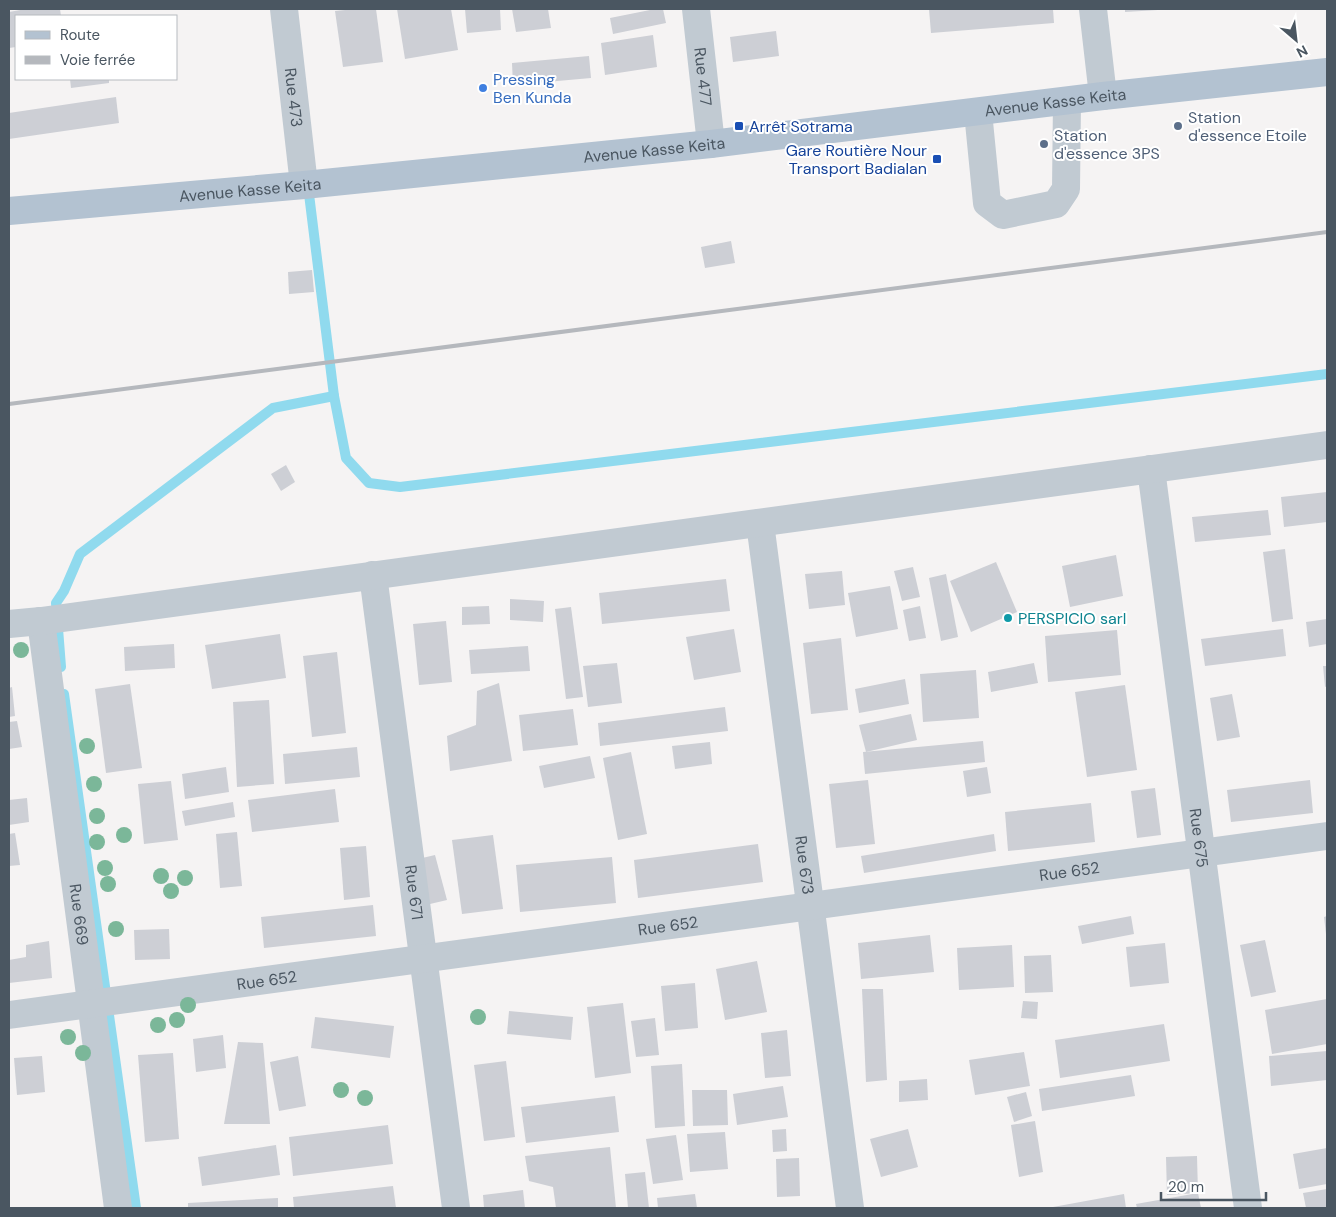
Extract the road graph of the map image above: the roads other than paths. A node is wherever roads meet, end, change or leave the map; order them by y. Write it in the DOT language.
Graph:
graph roads {
  1 [pos="284,9"];
  2 [pos="696,9"];
  3 [pos="1093,9"];
  4 [pos="1327,72"];
  5 [pos="1103,96"];
  6 [pos="1067,101"];
  7 [pos="978,112"];
  8 [pos="711,144"];
  9 [pos="304,185"];
  10 [pos="9,211"];
  11 [pos="1327,445"];
  12 [pos="1151,469"];
  13 [pos="760,523"];
  14 [pos="372,575"];
  15 [pos="41,621"];
  16 [pos="9,624"];
  17 [pos="1327,836"];
  18 [pos="1202,853"];
  19 [pos="810,906"];
  20 [pos="423,959"];
  21 [pos="91,1004"];
  22 [pos="9,1015"];
  23 [pos="118,1208"];
  24 [pos="456,1208"];
  25 [pos="850,1208"];
  26 [pos="1248,1208"];
  1 -- 9 [label="street, Rue 473"];
  2 -- 8 [label="street, Rue 477"];
  3 -- 5 [label="street"];
  4 -- 5 [label="main road, Avenue Kasse Keita"];
  5 -- 6 [label="main road, Avenue Kasse Keita"];
  6 -- 7 [label="main road, Avenue Kasse Keita"];
  6 -- 7 [label="street"];
  7 -- 8 [label="main road, Avenue Kasse Keita"];
  8 -- 9 [label="main road, Avenue Kasse Keita"];
  9 -- 10 [label="main road, Avenue Kasse Keita"];
  11 -- 12 [label="street"];
  12 -- 13 [label="street"];
  12 -- 18 [label="street, Rue 675"];
  13 -- 14 [label="street"];
  13 -- 19 [label="street, Rue 673"];
  14 -- 15 [label="street"];
  14 -- 20 [label="street, Rue 671"];
  15 -- 16 [label="street"];
  15 -- 21 [label="street, Rue 669"];
  17 -- 18 [label="street, Rue 652"];
  18 -- 19 [label="street, Rue 652"];
  18 -- 26 [label="street, Rue 675"];
  19 -- 20 [label="street, Rue 652"];
  19 -- 25 [label="street, Rue 673"];
  20 -- 21 [label="street, Rue 652"];
  20 -- 24 [label="street, Rue 671"];
  21 -- 22 [label="street, Rue 652"];
  21 -- 23 [label="street, Rue 669"];
}
